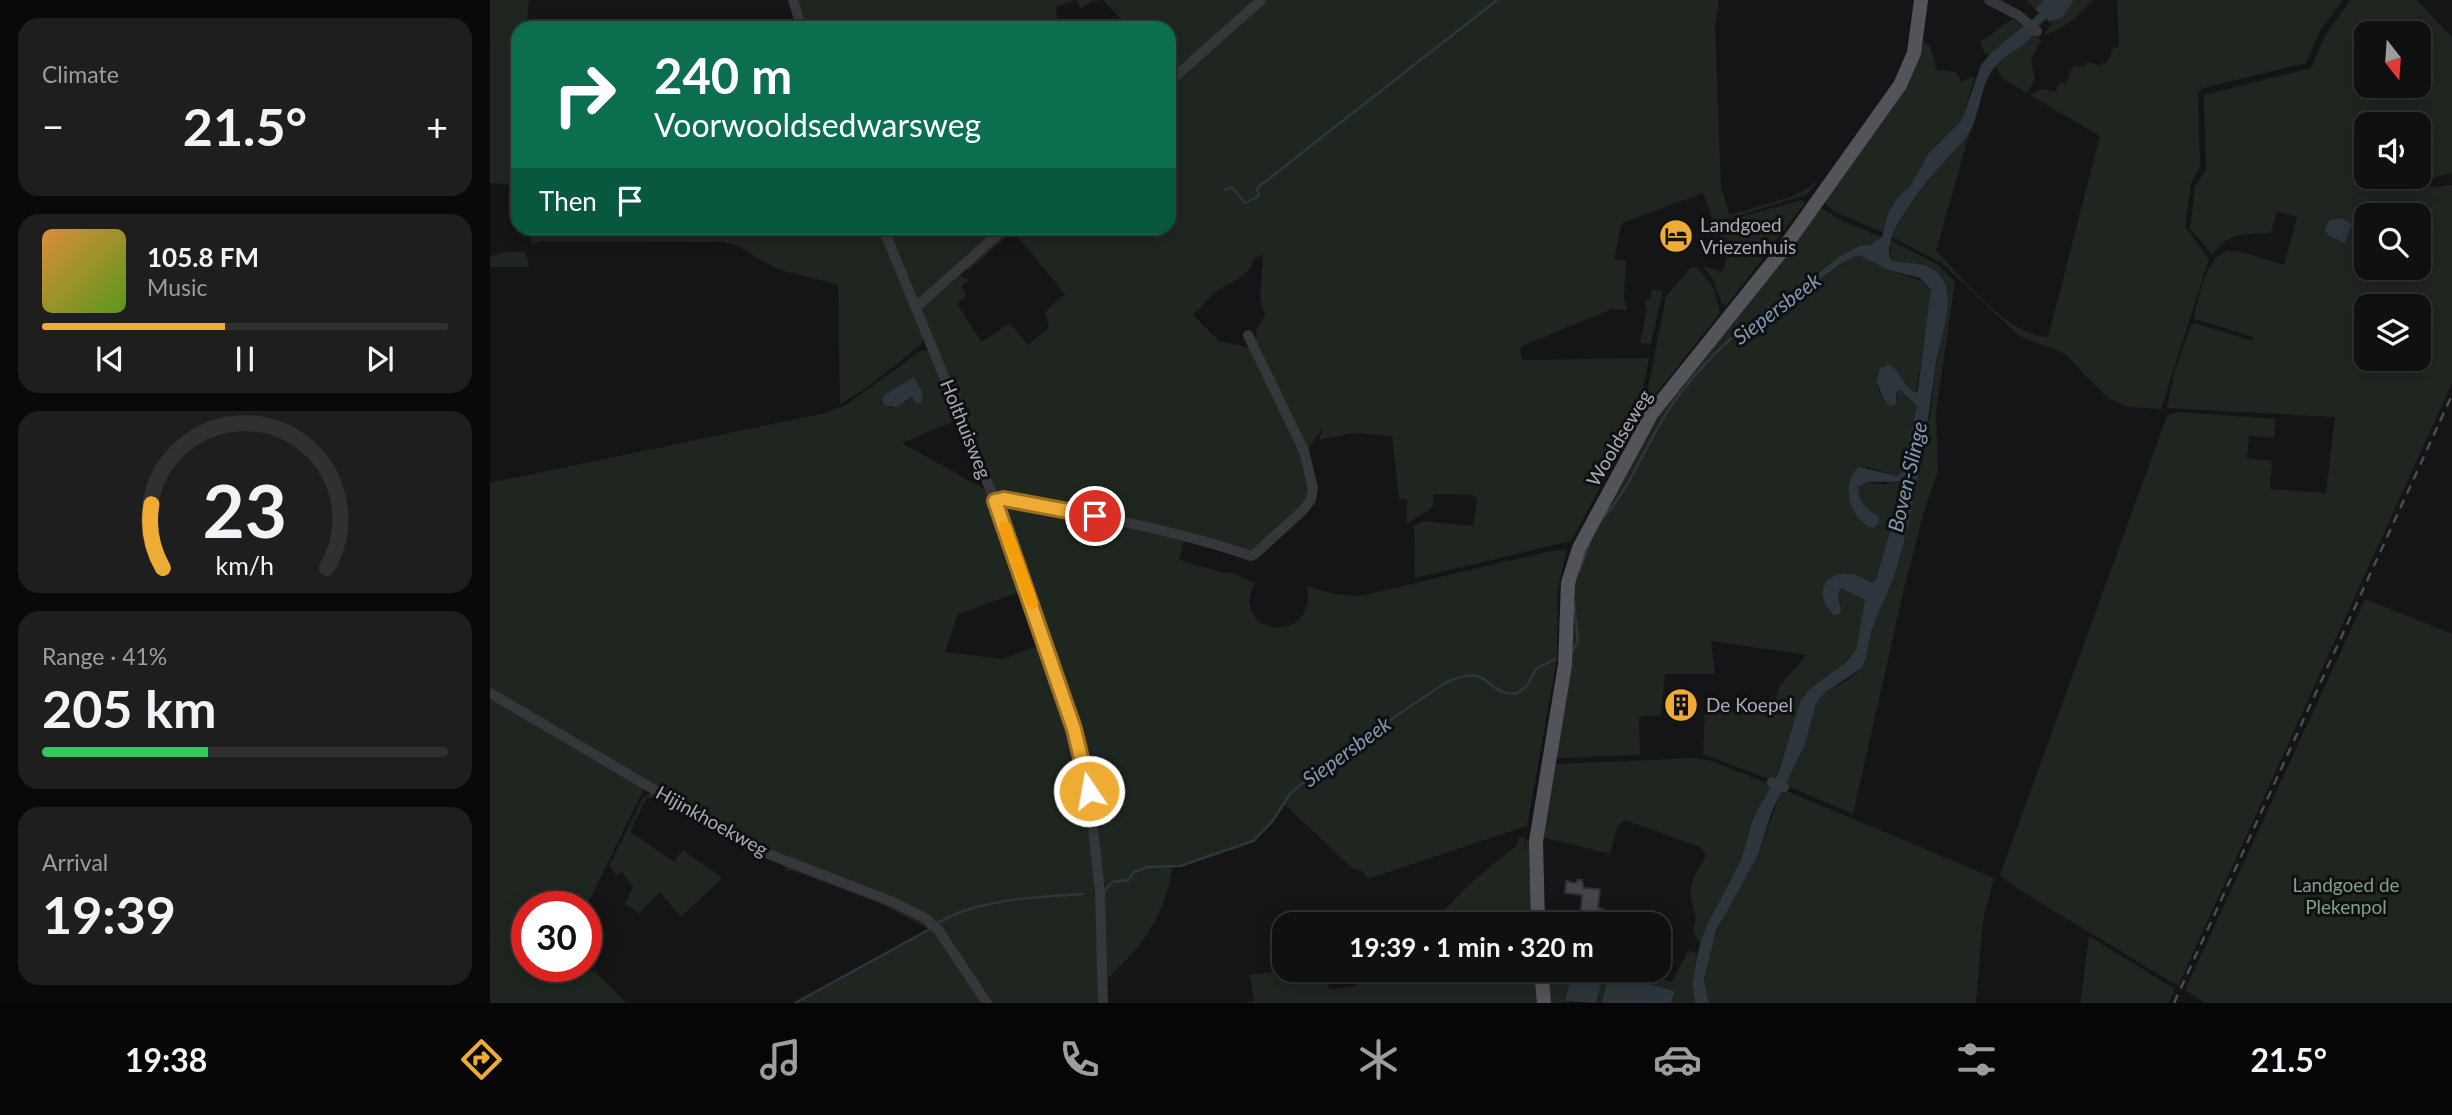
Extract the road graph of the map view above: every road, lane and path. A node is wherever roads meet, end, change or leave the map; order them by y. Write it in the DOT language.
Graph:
graph roads {
  1 [pos="793,0"];
  2 [pos="1261,0"];
  3 [pos="1921,0"];
  4 [pos="1989,0"];
  5 [pos="800,21"];
  6 [pos="2037,31"];
  7 [pos="1176,76"];
  8 [pos="886,235"];
  9 [pos="997,235"];
  10 [pos="916,307"];
  11 [pos="1248,335"];
  12 [pos="995,501"];
  13 [pos="490,694"];
  14 [pos="1772,782"];
  15 [pos="1784,787"];
  16 [pos="1538,912"];
  17 [pos="1542,982"];
  18 [pos="987,1003"];
  19 [pos="1103,1003"];
  20 [pos="1544,1003"];
  1 -- 5 [label="street"];
  2 -- 7 [label="street"];
  3 -- 16 [label="main road, Wooldseweg"];
  4 -- 6 [label="street"];
  8 -- 10 [label="street, Holthuisweg"];
  9 -- 10 [label="street"];
  10 -- 12 [label="street, Holthuisweg"];
  11 -- 12 [label="street"];
  12 -- 19 [label="street, Holthuisweg"];
  13 -- 18 [label="street, Hijinkhoekweg"];
  14 -- 15 [label="street"];
  17 -- 20 [label="main road"];
}
